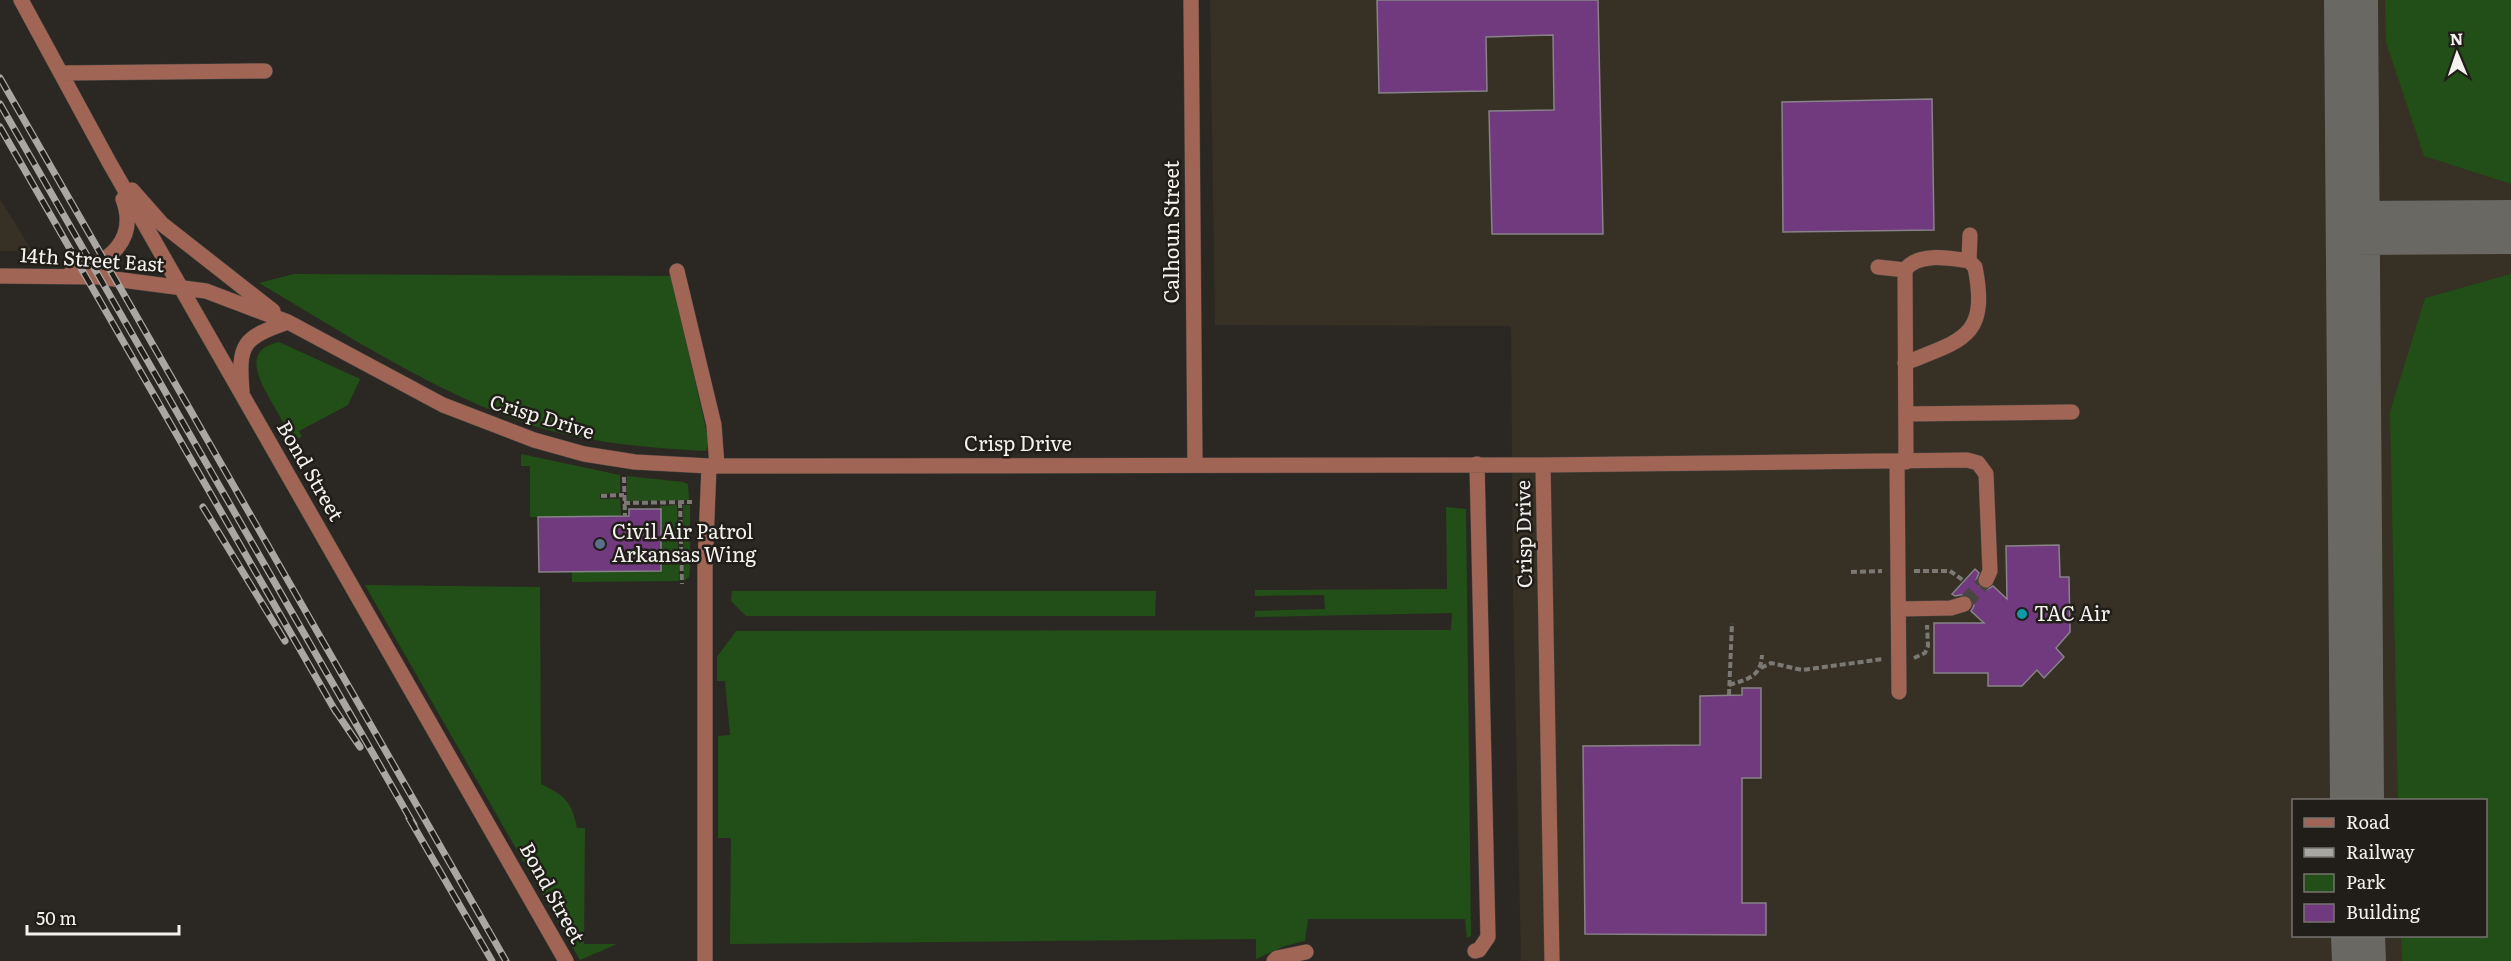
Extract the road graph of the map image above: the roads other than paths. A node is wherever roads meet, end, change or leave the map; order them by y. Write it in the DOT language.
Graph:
graph roads {
  1 [pos="21,0"];
  2 [pos="1191,0"];
  3 [pos="265,71"];
  4 [pos="62,73"];
  5 [pos="109,162"];
  6 [pos="1970,235"];
  7 [pos="1969,261"];
  8 [pos="1878,267"];
  9 [pos="1905,270"];
  10 [pos="677,271"];
  11 [pos="0,276"];
  12 [pos="43,276"];
  13 [pos="181,287"];
  14 [pos="288,322"];
  15 [pos="1905,363"];
  16 [pos="243,397"];
  17 [pos="2072,412"];
  18 [pos="1906,414"];
  19 [pos="1901,462"];
  20 [pos="1195,464"];
  21 [pos="1477,464"];
  22 [pos="1543,465"];
  23 [pos="713,466"];
  24 [pos="1986,580"];
  25 [pos="1964,604"];
  26 [pos="1899,609"];
  27 [pos="1899,692"];
  28 [pos="1475,951"];
  29 [pos="1306,952"];
  30 [pos="566,961"];
  31 [pos="705,961"];
  32 [pos="1274,961"];
  33 [pos="1552,961"];
  1 -- 4 [label="street, Bond Street"];
  2 -- 20 [label="street, Calhoun Street"];
  3 -- 4 [label="street"];
  4 -- 5 [label="street, Bond Street"];
  5 -- 12 [label="street"];
  5 -- 13 [label="street, Bond Street"];
  5 -- 14 [label="street, Crisp Drive"];
  6 -- 7 [label="street"];
  7 -- 9 [label="street"];
  7 -- 15 [label="street"];
  8 -- 9 [label="street"];
  9 -- 15 [label="street"];
  10 -- 23 [label="street"];
  11 -- 12 [label="street, 14th Street East"];
  12 -- 13 [label="street, 14th Street East"];
  13 -- 14 [label="street, Crisp Drive"];
  13 -- 16 [label="street, Bond Street"];
  14 -- 16 [label="street"];
  14 -- 23 [label="street, Crisp Drive"];
  15 -- 18 [label="street"];
  16 -- 30 [label="street, Bond Street"];
  17 -- 18 [label="street"];
  18 -- 19 [label="street"];
  19 -- 22 [label="street"];
  19 -- 24 [label="street"];
  19 -- 26 [label="street"];
  20 -- 21 [label="street, Crisp Drive"];
  20 -- 23 [label="street, Crisp Drive"];
  21 -- 22 [label="street, Crisp Drive"];
  21 -- 28 [label="street"];
  22 -- 33 [label="street, Crisp Drive"];
  23 -- 31 [label="street"];
  25 -- 26 [label="street"];
  26 -- 27 [label="street"];
  29 -- 32 [label="street"];
}
